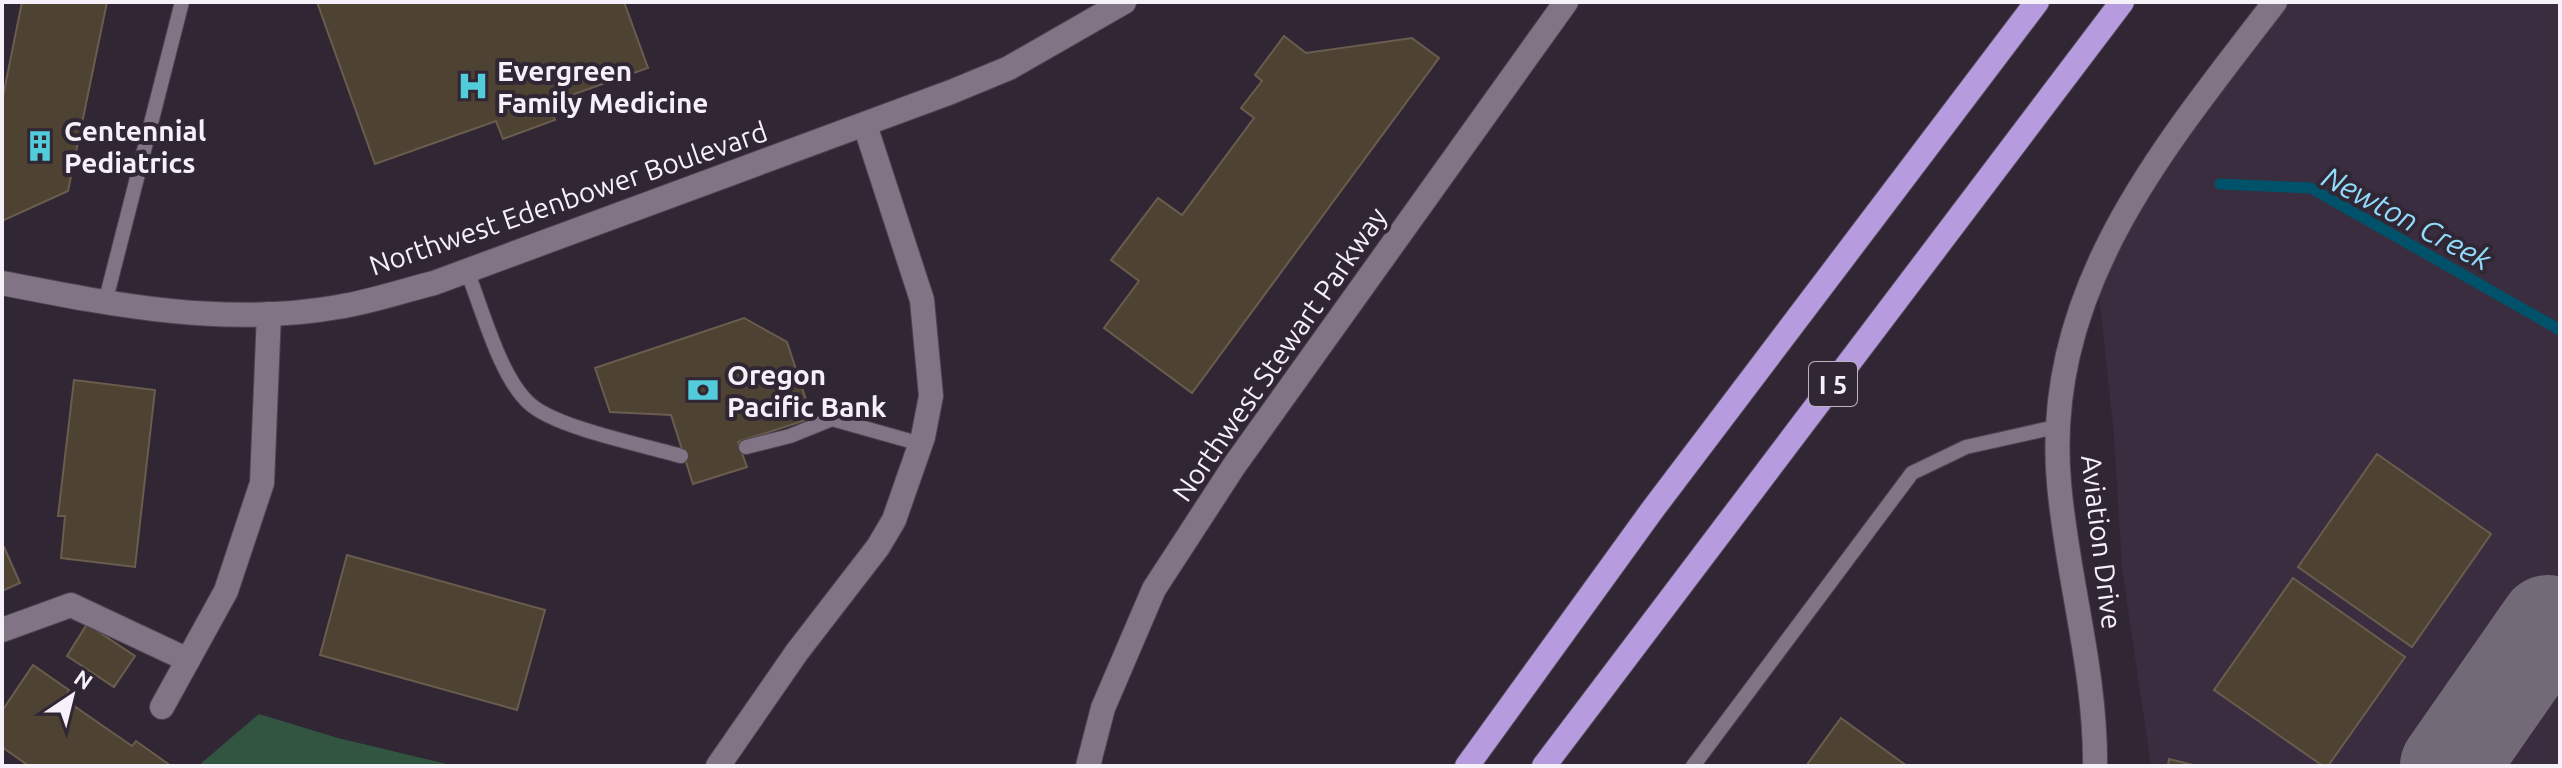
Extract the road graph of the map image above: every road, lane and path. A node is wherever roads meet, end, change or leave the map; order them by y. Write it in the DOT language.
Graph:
graph roads {
  1 [pos="182,2"];
  2 [pos="1124,2"];
  3 [pos="1566,2"];
  4 [pos="2037,2"];
  5 [pos="2122,2"];
  6 [pos="2275,2"];
  7 [pos="865,125"];
  8 [pos="467,271"];
  9 [pos="2,283"];
  10 [pos="105,303"];
  11 [pos="269,314"];
  12 [pos="2060,426"];
  13 [pos="921,444"];
  14 [pos="746,447"];
  15 [pos="681,456"];
  16 [pos="2,630"];
  17 [pos="188,660"];
  18 [pos="162,707"];
  19 [pos="718,766"];
  20 [pos="1088,766"];
  21 [pos="1467,766"];
  22 [pos="1544,766"];
  23 [pos="1693,766"];
  24 [pos="2095,766"];
  1 -- 10 [label="lane"];
  2 -- 7 [label="street, Northwest Edenbower Boulevard"];
  3 -- 20 [label="street, Northwest Stewart Parkway"];
  4 -- 21 [label="highway, I 5"];
  5 -- 22 [label="highway, I 5"];
  6 -- 12 [label="street, Aviation Drive"];
  7 -- 8 [label="street, Northwest Edenbower Boulevard"];
  7 -- 13 [label="street"];
  8 -- 11 [label="street, Northwest Edenbower Boulevard"];
  8 -- 15 [label="lane"];
  9 -- 10 [label="street, Northwest Edenbower Boulevard"];
  10 -- 11 [label="street, Northwest Edenbower Boulevard"];
  11 -- 17 [label="street"];
  12 -- 23 [label="lane"];
  12 -- 24 [label="street, Aviation Drive"];
  13 -- 14 [label="lane"];
  13 -- 19 [label="street"];
  16 -- 17 [label="street"];
  17 -- 18 [label="street"];
}
